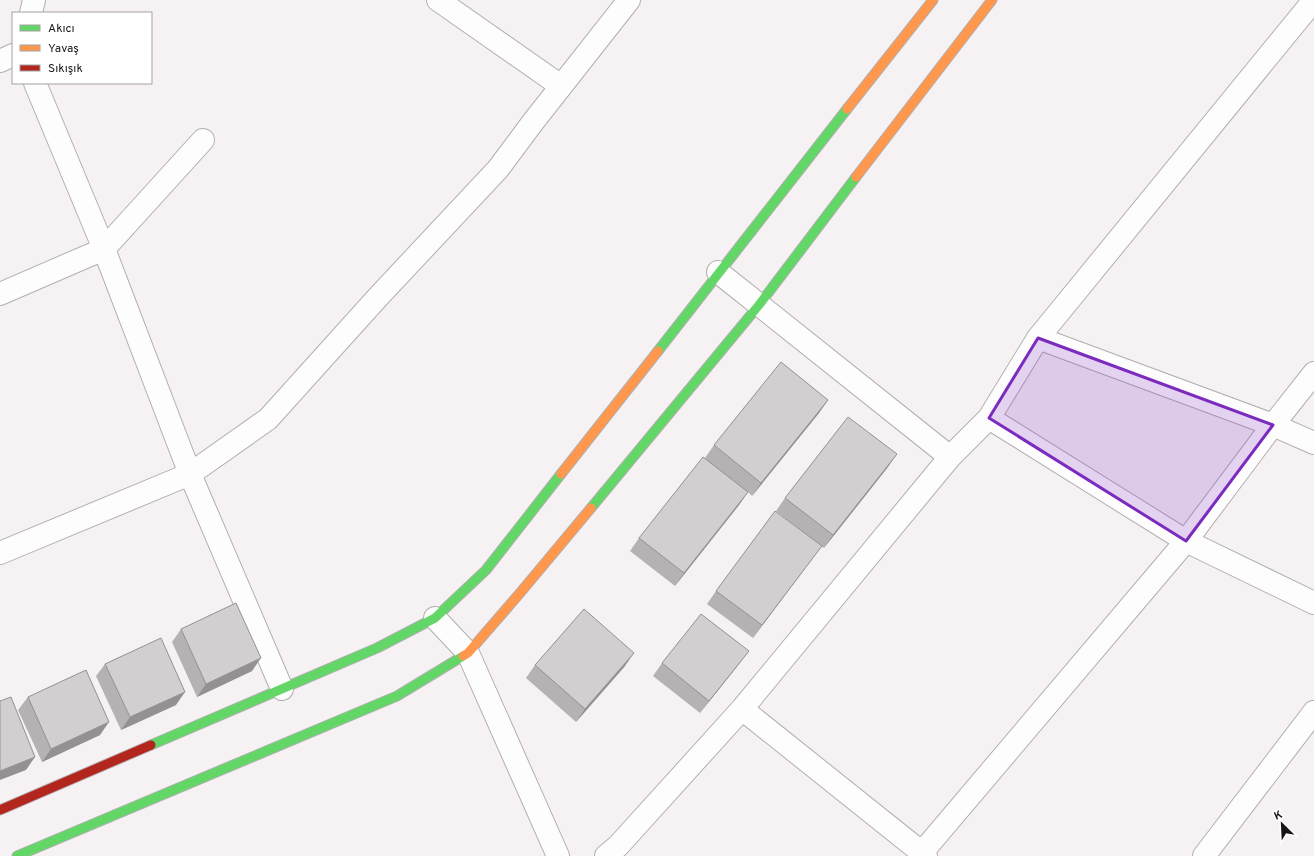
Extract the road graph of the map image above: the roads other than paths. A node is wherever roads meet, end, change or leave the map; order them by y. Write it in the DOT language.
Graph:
graph roads {
  1 [pos="34,0"];
  2 [pos="438,0"];
  3 [pos="629,0"];
  4 [pos="933,0"];
  5 [pos="992,0"];
  6 [pos="1314,0"];
  7 [pos="31,12"];
  8 [pos="12,56"];
  9 [pos="0,61"];
  10 [pos="35,84"];
  11 [pos="561,86"];
  12 [pos="203,140"];
  13 [pos="104,249"];
  14 [pos="718,272"];
  15 [pos="0,294"];
  16 [pos="759,305"];
  17 [pos="1038,338"];
  18 [pos="1314,373"];
  19 [pos="989,418"];
  20 [pos="1273,425"];
  21 [pos="1314,443"];
  22 [pos="950,457"];
  23 [pos="190,474"];
  24 [pos="1186,541"];
  25 [pos="0,553"];
  26 [pos="1314,603"];
  27 [pos="435,618"];
  28 [pos="468,653"];
  29 [pos="282,689"];
  30 [pos="742,709"];
  31 [pos="1314,712"];
  32 [pos="0,810"];
  33 [pos="922,855"];
  34 [pos="17,856"];
  35 [pos="558,856"];
  36 [pos="606,856"];
  37 [pos="1204,856"];
  1 -- 7 [label="street"];
  2 -- 11 [label="street"];
  3 -- 11 [label="street"];
  4 -- 14 [label="main road"];
  5 -- 16 [label="main road"];
  6 -- 17 [label="street"];
  8 -- 9 [label="street"];
  10 -- 13 [label="street"];
  11 -- 23 [label="street"];
  12 -- 13 [label="street"];
  13 -- 15 [label="street"];
  13 -- 23 [label="street"];
  14 -- 16 [label="street"];
  14 -- 27 [label="main road"];
  16 -- 22 [label="street"];
  16 -- 28 [label="main road"];
  17 -- 19 [label="street"];
  17 -- 20 [label="street"];
  18 -- 20 [label="street"];
  19 -- 22 [label="street"];
  19 -- 24 [label="street"];
  20 -- 21 [label="street"];
  20 -- 24 [label="street"];
  22 -- 30 [label="street"];
  23 -- 25 [label="street"];
  23 -- 29 [label="street"];
  24 -- 26 [label="street"];
  24 -- 33 [label="street"];
  27 -- 28 [label="street"];
  27 -- 29 [label="main road"];
  28 -- 34 [label="main road"];
  28 -- 35 [label="street"];
  29 -- 32 [label="main road"];
  30 -- 33 [label="street"];
  30 -- 36 [label="street"];
  31 -- 37 [label="street"];
}
